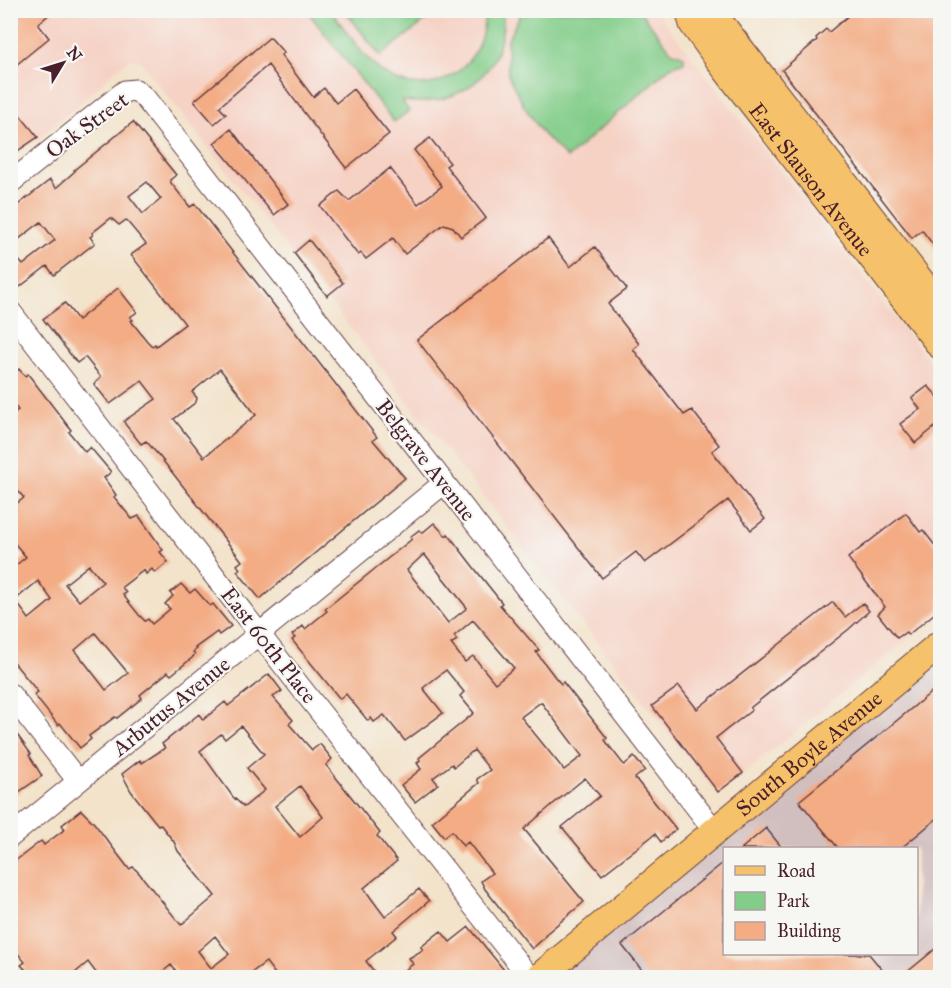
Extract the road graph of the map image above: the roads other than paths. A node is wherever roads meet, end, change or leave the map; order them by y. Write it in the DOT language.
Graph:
graph roads {
  1 [pos="689,10"];
  2 [pos="710,10"];
  3 [pos="136,90"];
  4 [pos="10,183"];
  5 [pos="940,306"];
  6 [pos="10,311"];
  7 [pos="940,345"];
  8 [pos="444,483"];
  9 [pos="260,634"];
  10 [pos="940,644"];
  11 [pos="10,694"];
  12 [pos="78,781"];
  13 [pos="714,830"];
  14 [pos="10,837"];
  15 [pos="530,978"];
  16 [pos="538,978"];
  1 -- 7 [label="main road, East Slauson Avenue"];
  2 -- 5 [label="main road, East Slauson Avenue"];
  3 -- 4 [label="street, Oak Street"];
  3 -- 8 [label="street, Belgrave Avenue"];
  6 -- 9 [label="street, East 60th Place"];
  8 -- 9 [label="street, Arbutus Avenue"];
  8 -- 13 [label="street, Belgrave Avenue"];
  9 -- 12 [label="street, Arbutus Avenue"];
  9 -- 15 [label="street, East 60th Place"];
  10 -- 13 [label="main road, South Boyle Avenue"];
  11 -- 12 [label="street"];
  12 -- 14 [label="street, Arbutus Avenue"];
  13 -- 16 [label="main road, South Boyle Avenue"];
}
